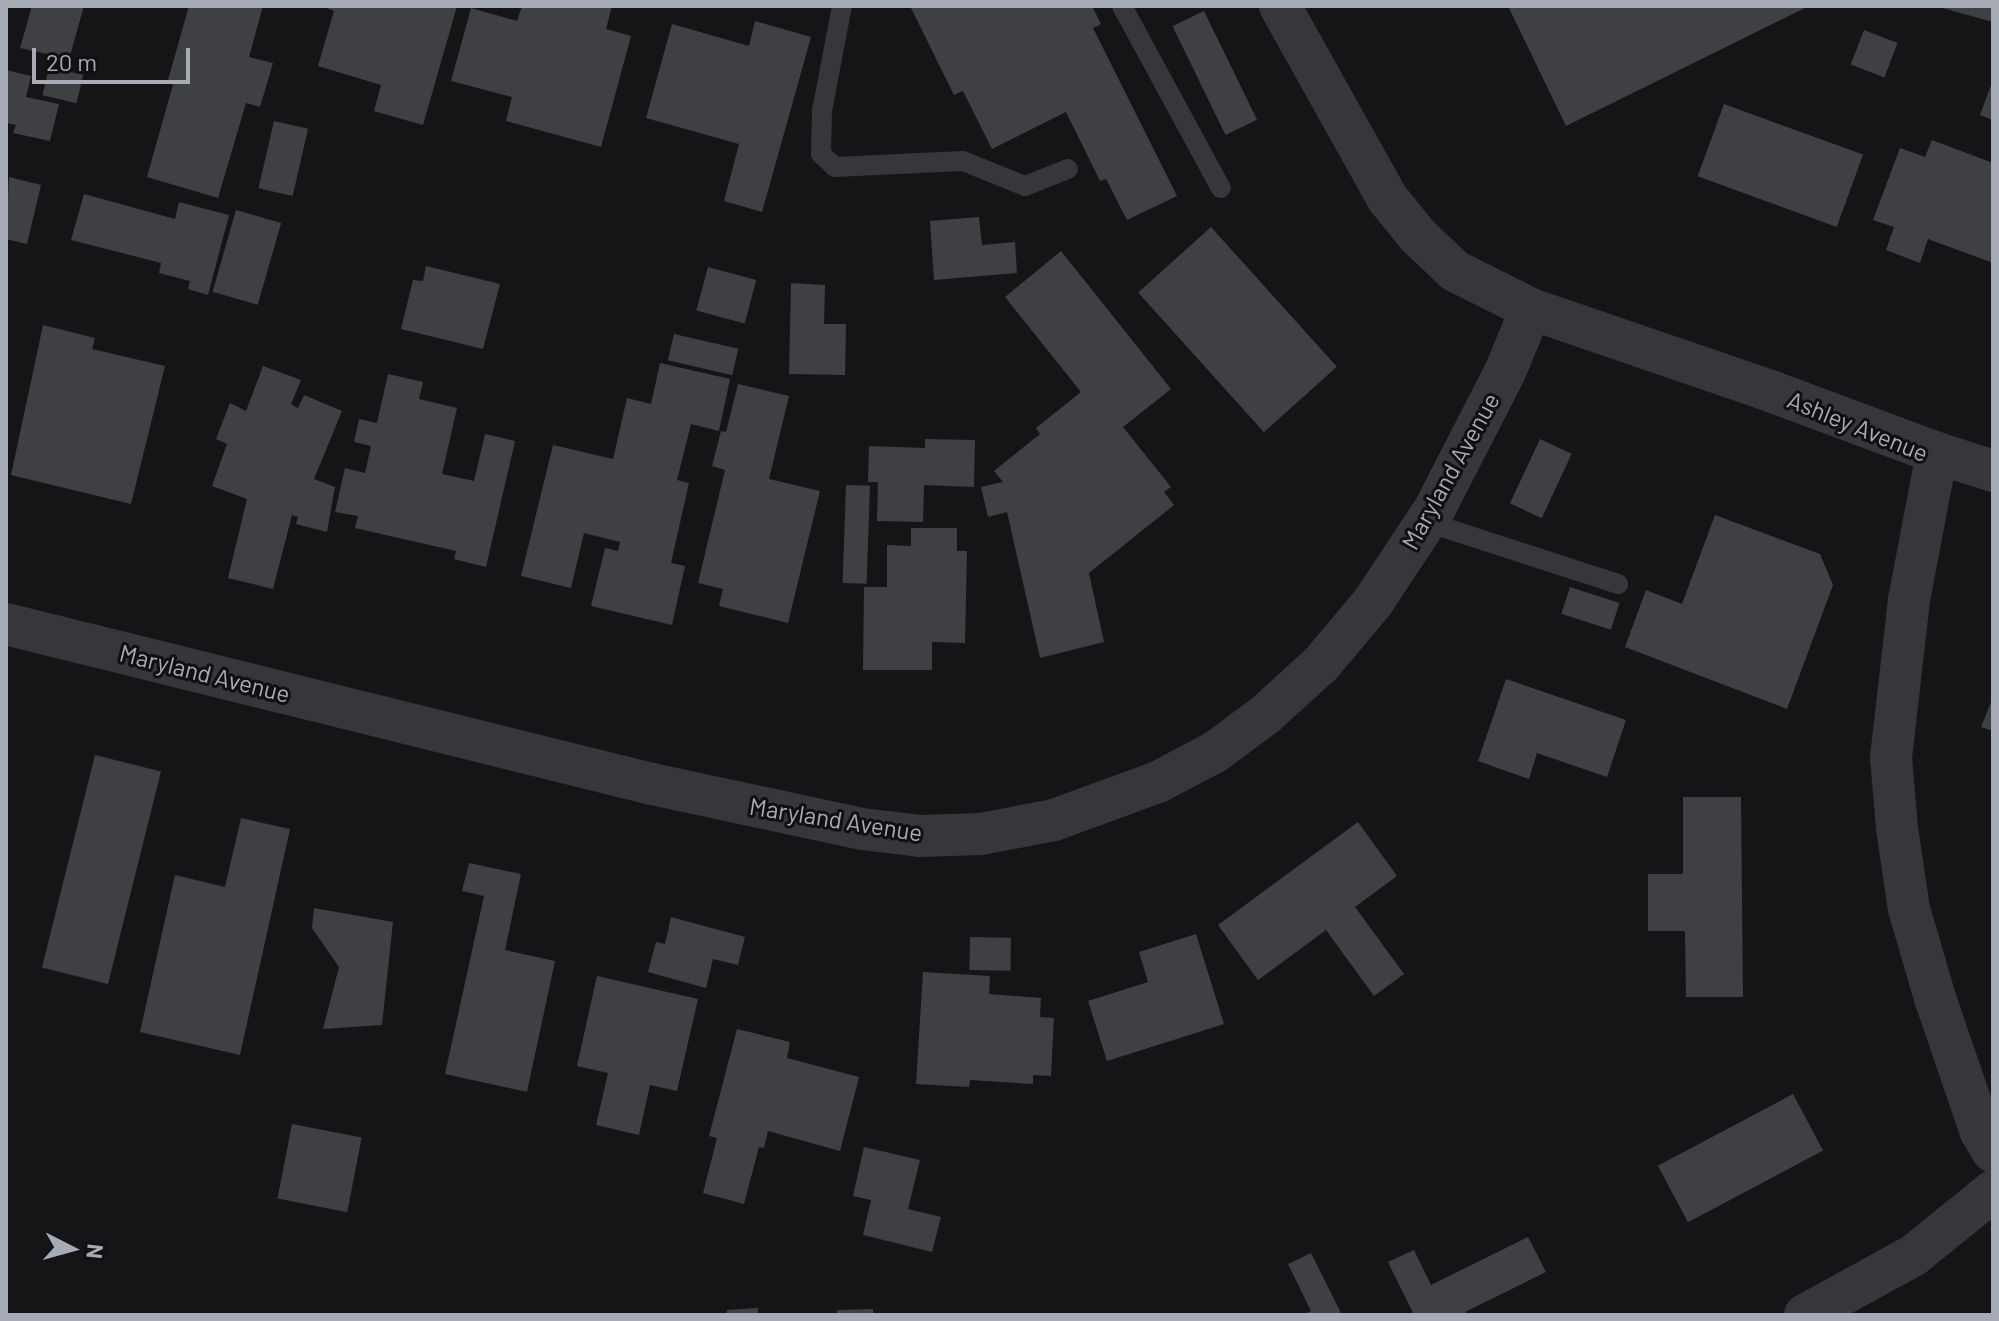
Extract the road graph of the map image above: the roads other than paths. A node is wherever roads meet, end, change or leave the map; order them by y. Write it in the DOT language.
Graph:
graph roads {
  1 [pos="842,6"];
  2 [pos="1122,6"];
  3 [pos="1280,6"];
  4 [pos="1068,169"];
  5 [pos="1221,188"];
  6 [pos="1531,309"];
  7 [pos="1937,453"];
  8 [pos="1993,471"];
  9 [pos="1427,522"];
  10 [pos="1618,584"];
  11 [pos="6,624"];
  12 [pos="1993,1152"];
  13 [pos="1993,1191"];
  14 [pos="1805,1315"];
  1 -- 4 [label="lane"];
  2 -- 5 [label="lane"];
  3 -- 6 [label="street, Ashley Avenue"];
  6 -- 7 [label="street, Ashley Avenue"];
  6 -- 9 [label="street, Maryland Avenue"];
  7 -- 8 [label="street"];
  7 -- 12 [label="street, Ashley Avenue"];
  9 -- 10 [label="lane"];
  9 -- 11 [label="street, Maryland Avenue"];
  13 -- 14 [label="street"];
}
